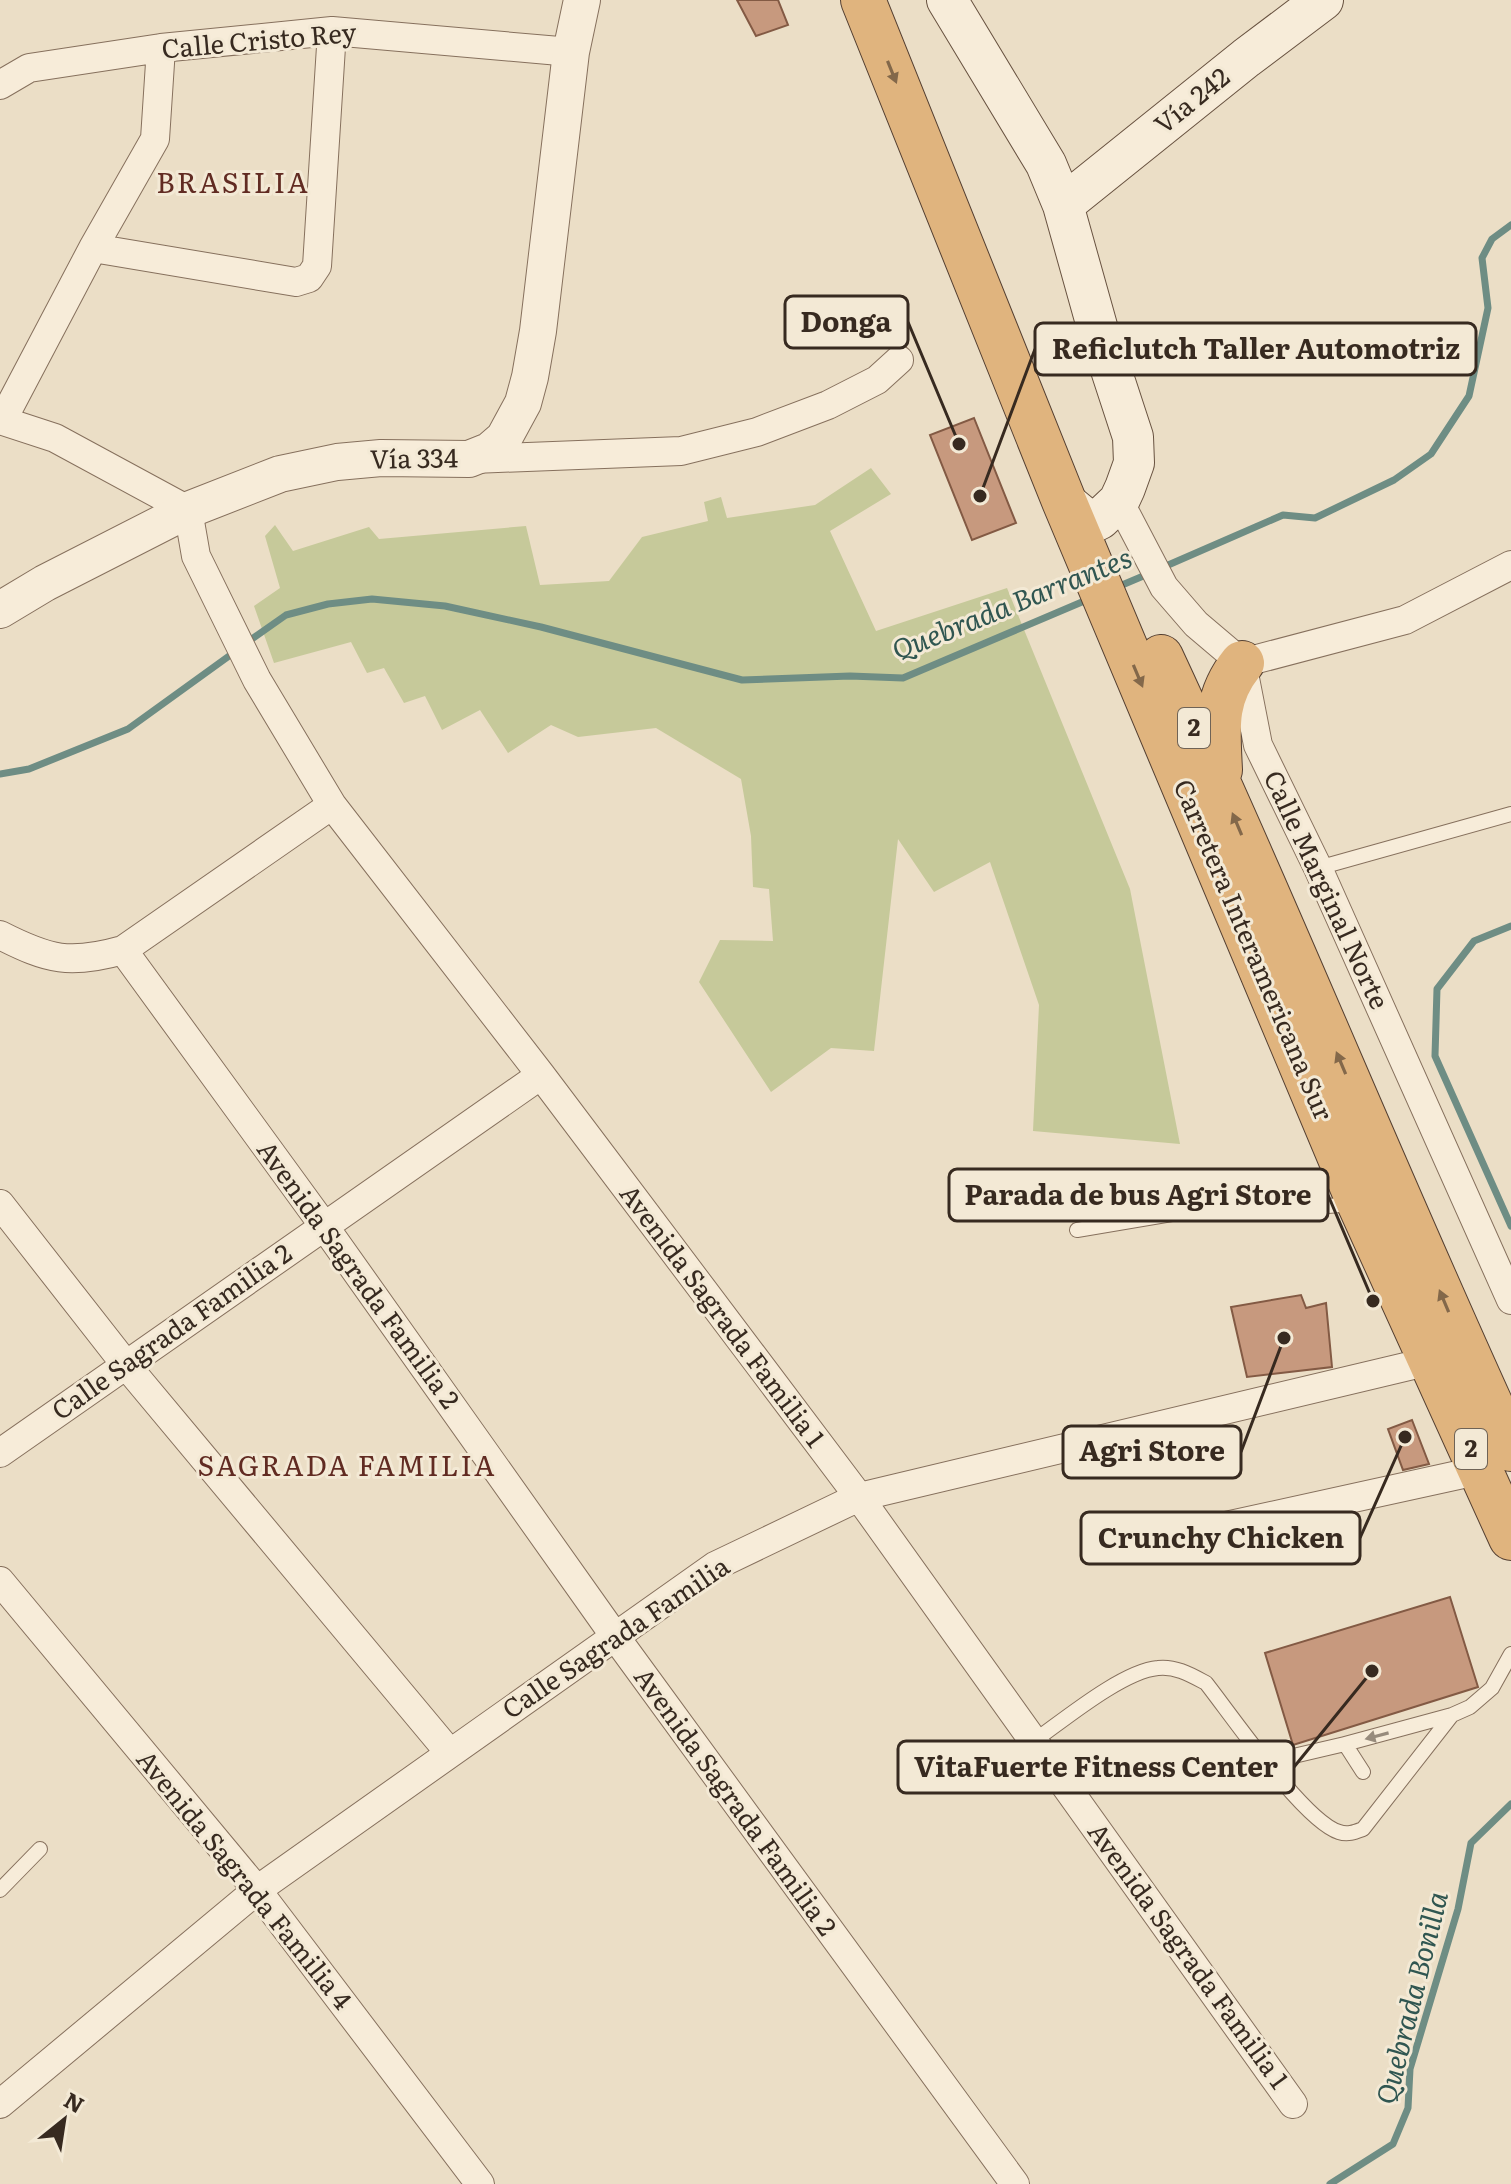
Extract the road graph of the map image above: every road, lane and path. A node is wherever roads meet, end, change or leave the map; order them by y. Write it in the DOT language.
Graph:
graph roads {
  1 [pos="582,0"];
  2 [pos="863,0"];
  3 [pos="892,0"];
  4 [pos="947,0"];
  5 [pos="1323,0"];
  6 [pos="332,31"];
  7 [pos="161,48"];
  8 [pos="571,52"];
  9 [pos="0,85"];
  10 [pos="1063,205"];
  11 [pos="93,248"];
  12 [pos="899,360"];
  13 [pos="1,420"];
  14 [pos="469,459"];
  15 [pos="1095,507"];
  16 [pos="188,510"];
  17 [pos="1511,565"];
  18 [pos="0,610"];
  19 [pos="1242,663"];
  20 [pos="1220,784"];
  21 [pos="332,805"];
  22 [pos="1511,814"];
  23 [pos="1318,868"];
  24 [pos="0,935"];
  25 [pos="123,950"];
  26 [pos="541,1075"];
  27 [pos="1359,1203"];
  28 [pos="0,1204"];
  29 [pos="324,1226"];
  30 [pos="1077,1230"];
  31 [pos="1511,1300"];
  32 [pos="1448,1357"];
  33 [pos="126,1365"];
  34 [pos="1500,1405"];
  35 [pos="0,1453"];
  36 [pos="1496,1459"];
  37 [pos="859,1497"];
  38 [pos="1511,1538"];
  39 [pos="1116,1550"];
  40 [pos="0,1581"];
  41 [pos="614,1635"];
  42 [pos="1511,1654"];
  43 [pos="1452,1715"];
  44 [pos="1034,1741"];
  45 [pos="1345,1744"];
  46 [pos="449,1752"];
  47 [pos="1268,1762"];
  48 [pos="1363,1772"];
  49 [pos="40,1849"];
  50 [pos="0,1890"];
  51 [pos="257,1890"];
  52 [pos="0,2104"];
  53 [pos="1293,2104"];
  54 [pos="480,2184"];
  55 [pos="1015,2184"];
  1 -- 8 [label="street, Vía 334"];
  2 -- 15 [label="highway, Carretera Interamericana Sur / 2, one-way"];
  3 -- 15 [label="highway, Carretera Interamericana Sur / 2"];
  4 -- 10 [label="main road"];
  5 -- 10 [label="main road, Vía 242"];
  6 -- 7 [label="street, Calle Cristo Rey"];
  6 -- 8 [label="street, Calle Cristo Rey"];
  6 -- 11 [label="street"];
  7 -- 9 [label="street, Calle Cristo Rey"];
  7 -- 11 [label="street"];
  8 -- 14 [label="street, Vía 334"];
  10 -- 15 [label="main road"];
  11 -- 13 [label="street"];
  12 -- 14 [label="street"];
  13 -- 16 [label="street"];
  14 -- 16 [label="street, Vía 334"];
  15 -- 19 [label="street"];
  15 -- 20 [label="highway, Carretera Interamericana Sur / 2"];
  15 -- 27 [label="highway, Carretera Interamericana Sur / 2, one-way"];
  16 -- 18 [label="street, Vía 334"];
  16 -- 21 [label="street, Avenida Sagrada Familia 1"];
  17 -- 19 [label="street"];
  19 -- 20 [label="highway"];
  19 -- 23 [label="street, Calle Marginal Norte"];
  32 -- 20 [label="highway, Carretera Interamericana Sur / 2, one-way"];
  21 -- 25 [label="street"];
  21 -- 26 [label="street, Avenida Sagrada Familia 1"];
  22 -- 23 [label="lane"];
  23 -- 31 [label="street, Calle Marginal Norte"];
  24 -- 25 [label="street"];
  25 -- 29 [label="street, Avenida Sagrada Familia 2"];
  26 -- 29 [label="street, Calle Sagrada Familia 2"];
  26 -- 37 [label="street, Avenida Sagrada Familia 1"];
  27 -- 30 [label="lane"];
  27 -- 32 [label="highway, Carretera Interamericana Sur / 2"];
  28 -- 33 [label="street"];
  29 -- 33 [label="street, Calle Sagrada Familia 2"];
  29 -- 41 [label="street, Avenida Sagrada Familia 2"];
  32 -- 34 [label="highway, Carretera Interamericana Sur / 2"];
  32 -- 36 [label="highway, Carretera Interamericana Sur / 2"];
  32 -- 37 [label="street, Calle Sagrada Familia"];
  33 -- 35 [label="street, Calle Sagrada Familia 2"];
  33 -- 46 [label="street"];
  34 -- 36 [label="highway, Carretera Interamericana Sur / 2"];
  36 -- 38 [label="highway, Carretera Interamericana Sur / 2"];
  36 -- 39 [label="street"];
  37 -- 41 [label="street, Calle Sagrada Familia"];
  37 -- 44 [label="street, Avenida Sagrada Familia 1"];
  40 -- 51 [label="street, Avenida Sagrada Familia 4"];
  41 -- 46 [label="street, Calle Sagrada Familia"];
  41 -- 55 [label="street, Avenida Sagrada Familia 2"];
  42 -- 43 [label="lane"];
  43 -- 45 [label="lane, one-way"];
  43 -- 47 [label="lane"];
  44 -- 47 [label="lane"];
  44 -- 53 [label="street, Avenida Sagrada Familia 1"];
  45 -- 47 [label="lane"];
  45 -- 48 [label="lane"];
  46 -- 51 [label="street, Calle Sagrada Familia"];
  49 -- 50 [label="lane"];
  51 -- 52 [label="street, Calle Sagrada Familia"];
  51 -- 54 [label="street, Avenida Sagrada Familia 4"];
}
